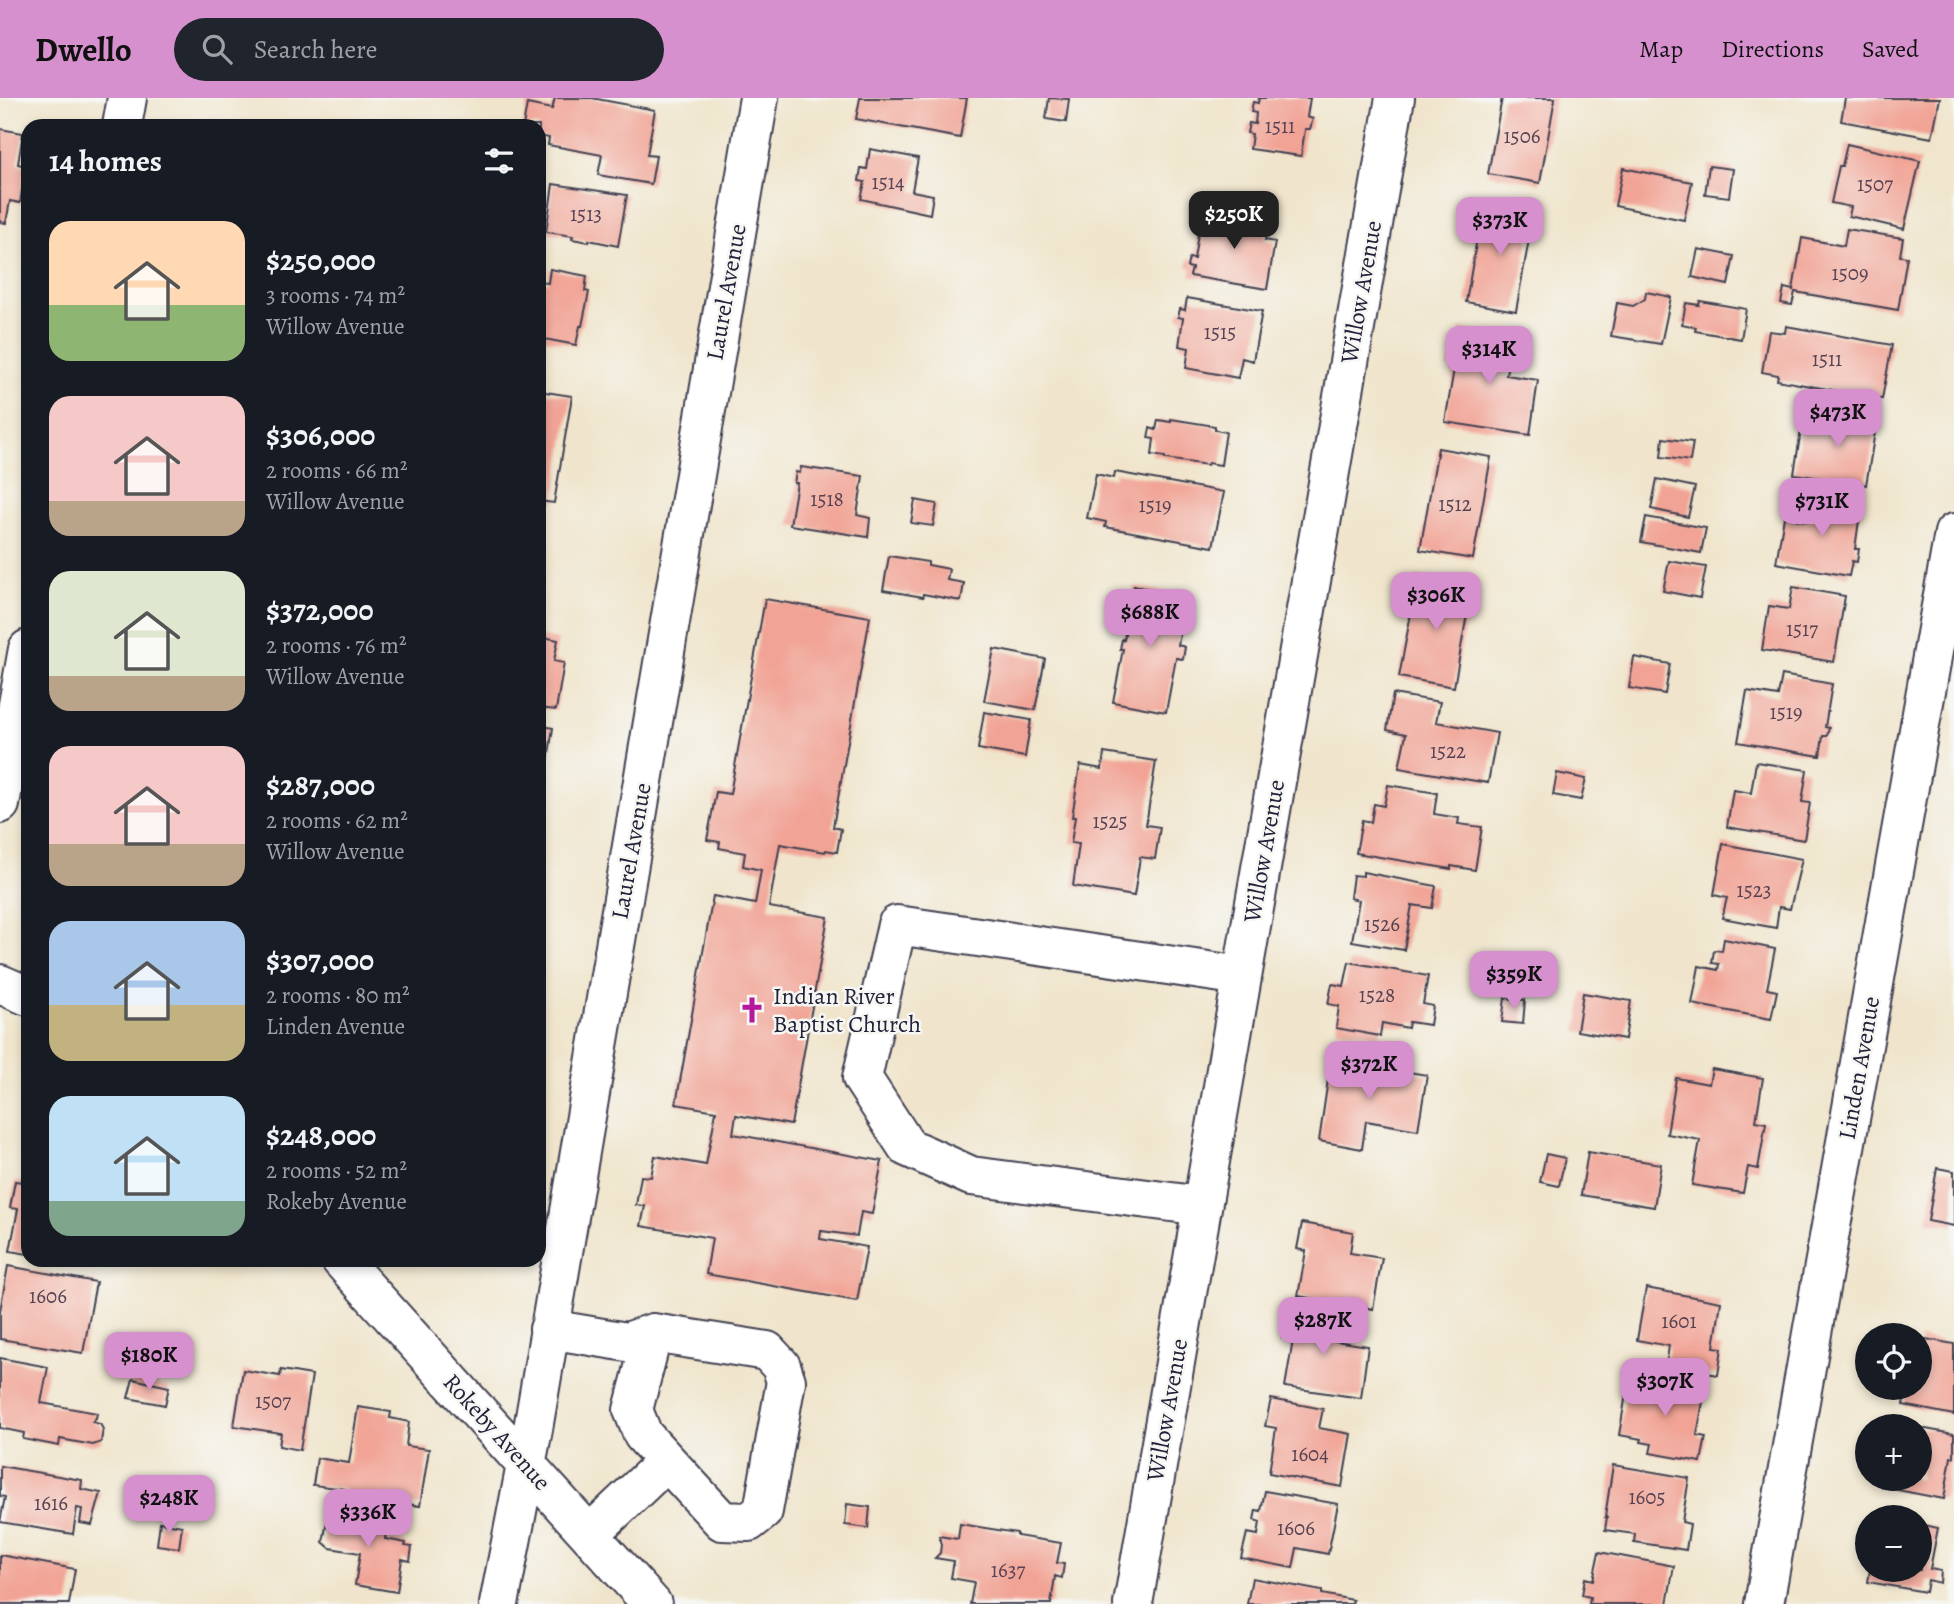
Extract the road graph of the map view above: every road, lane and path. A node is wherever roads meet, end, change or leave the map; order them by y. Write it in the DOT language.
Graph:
graph roads {
  1 [pos="127,98"];
  2 [pos="760,98"];
  3 [pos="1395,98"];
  4 [pos="123,119"];
  5 [pos="1954,533"];
  6 [pos="21,688"];
  7 [pos="0,804"];
  8 [pos="1242,976"];
  9 [pos="0,984"];
  10 [pos="21,993"];
  11 [pos="1202,1206"];
  12 [pos="347,1267"];
  13 [pos="549,1329"];
  14 [pos="653,1333"];
  15 [pos="667,1461"];
  16 [pos="526,1464"];
  17 [pos="590,1534"];
  18 [pos="499,1604"];
  19 [pos="652,1604"];
  20 [pos="1133,1604"];
  21 [pos="1765,1604"];
  1 -- 4 [label="street"];
  2 -- 13 [label="street, Laurel Avenue"];
  3 -- 8 [label="street, Willow Avenue"];
  5 -- 21 [label="street, Linden Avenue"];
  6 -- 7 [label="street"];
  8 -- 11 [label="street, Willow Avenue"];
  8 -- 11 [label="street"];
  9 -- 10 [label="street"];
  11 -- 20 [label="street, Willow Avenue"];
  12 -- 16 [label="street, Rokeby Avenue"];
  13 -- 14 [label="street"];
  13 -- 16 [label="street, Laurel Avenue"];
  14 -- 15 [label="street"];
  14 -- 15 [label="street"];
  15 -- 17 [label="street"];
  16 -- 17 [label="street, Rokeby Avenue"];
  16 -- 18 [label="street, Laurel Avenue"];
  17 -- 19 [label="street, Rokeby Avenue"];
}
